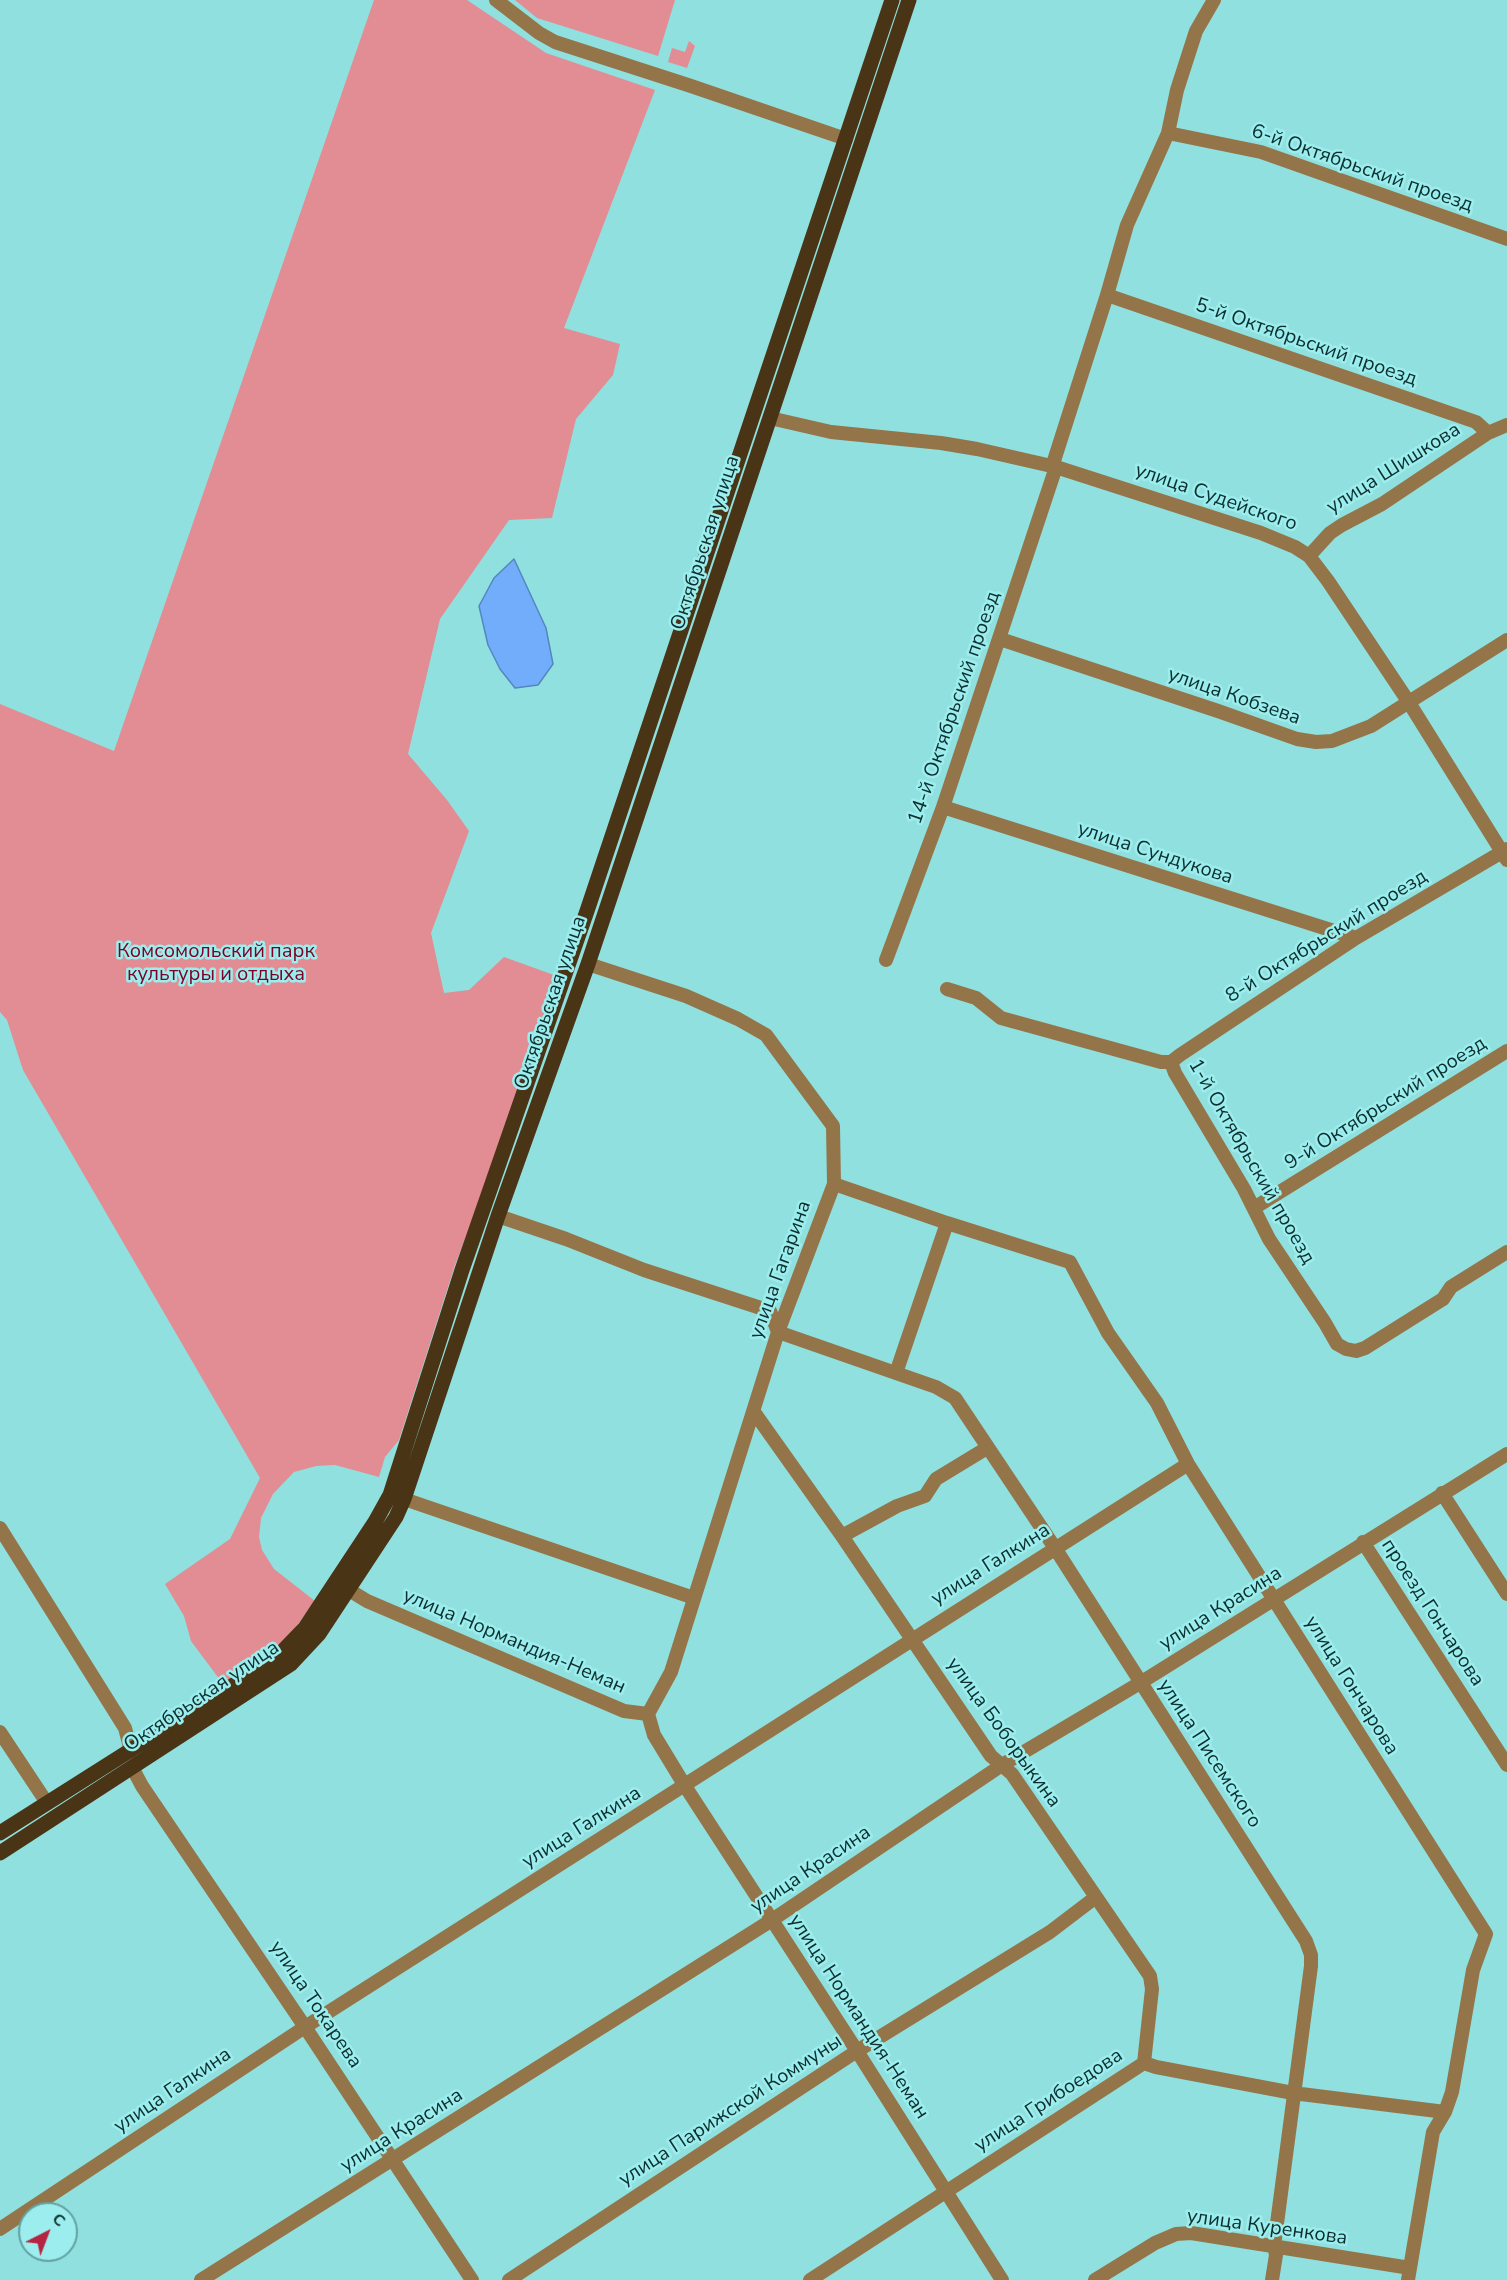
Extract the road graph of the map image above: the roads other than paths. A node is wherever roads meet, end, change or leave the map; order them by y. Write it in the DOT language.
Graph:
graph roads {
  1 [pos="496,0"];
  2 [pos="892,0"];
  3 [pos="909,0"];
  4 [pos="1214,0"];
  5 [pos="1168,133"];
  6 [pos="846,139"];
  7 [pos="861,144"];
  8 [pos="1507,238"];
  9 [pos="1107,295"];
  10 [pos="753,413"];
  11 [pos="770,418"];
  12 [pos="1507,425"];
  13 [pos="1488,433"];
  14 [pos="1054,467"];
  15 [pos="1309,556"];
  16 [pos="1000,639"];
  17 [pos="1507,640"];
  18 [pos="1408,701"];
  19 [pos="943,807"];
  20 [pos="1505,853"];
  21 [pos="1356,938"];
  22 [pos="886,960"];
  23 [pos="588,964"];
  24 [pos="947,989"];
  25 [pos="1507,1052"];
  26 [pos="1171,1062"];
  27 [pos="834,1184"];
  28 [pos="1254,1208"];
  29 [pos="498,1216"];
  30 [pos="947,1223"];
  31 [pos="1507,1252"];
  32 [pos="778,1332"];
  33 [pos="896,1373"];
  34 [pos="754,1412"];
  35 [pos="987,1448"];
  36 [pos="1507,1454"];
  37 [pos="1188,1464"];
  38 [pos="1443,1493"];
  39 [pos="397,1497"];
  40 [pos="0,1528"];
  41 [pos="842,1536"];
  42 [pos="1363,1542"];
  43 [pos="1055,1548"];
  44 [pos="349,1590"];
  45 [pos="1507,1594"];
  46 [pos="694,1598"];
  47 [pos="1273,1599"];
  48 [pos="912,1639"];
  49 [pos="1140,1683"];
  50 [pos="648,1713"];
  51 [pos="0,1732"];
  52 [pos="131,1751"];
  53 [pos="1002,1765"];
  54 [pos="1507,1765"];
  55 [pos="133,1769"];
  56 [pos="685,1786"];
  57 [pos="47,1803"];
  58 [pos="56,1818"];
  59 [pos="0,1833"];
  60 [pos="0,1853"];
  61 [pos="1096,1897"];
  62 [pos="772,1920"];
  63 [pos="305,2027"];
  64 [pos="857,2051"];
  65 [pos="1144,2063"];
  66 [pos="1293,2092"];
  67 [pos="1445,2112"];
  68 [pos="394,2160"];
  69 [pos="946,2191"];
  70 [pos="0,2229"];
  71 [pos="1274,2246"];
  72 [pos="1409,2274"];
  73 [pos="201,2280"];
  74 [pos="472,2280"];
  75 [pos="509,2280"];
  76 [pos="810,2280"];
  77 [pos="1002,2280"];
  78 [pos="1095,2280"];
  79 [pos="1272,2280"];
  1 -- 6 [label="street"];
  2 -- 6 [label="main road, Октябрьская улица"];
  3 -- 7 [label="main road, Октябрьская улица"];
  4 -- 5 [label="street, 14-й Октябрьский проезд"];
  5 -- 8 [label="street, 6-й Октябрьский проезд"];
  5 -- 9 [label="street, 14-й Октябрьский проезд"];
  6 -- 7 [label="main road"];
  6 -- 10 [label="main road, Октябрьская улица"];
  7 -- 11 [label="main road, Октябрьская улица"];
  9 -- 13 [label="street, 5-й Октябрьский проезд"];
  9 -- 14 [label="street, 14-й Октябрьский проезд"];
  10 -- 11 [label="main road, улица Судейского"];
  10 -- 39 [label="main road, Октябрьская улица"];
  11 -- 14 [label="street, улица Судейского"];
  11 -- 23 [label="main road, Октябрьская улица"];
  12 -- 13 [label="street, улица Шишкова"];
  13 -- 15 [label="street, улица Шишкова"];
  14 -- 15 [label="street, улица Судейского"];
  14 -- 16 [label="street, 14-й Октябрьский проезд"];
  15 -- 18 [label="street, улица Судейского"];
  16 -- 18 [label="street, улица Кобзева"];
  16 -- 19 [label="street, 14-й Октябрьский проезд"];
  17 -- 18 [label="street, улица Кобзева"];
  18 -- 20 [label="street, улица Судейского"];
  19 -- 21 [label="street, улица Сундукова"];
  19 -- 22 [label="street, 14-й Октябрьский проезд"];
  20 -- 21 [label="street, 8-й Октябрьский проезд"];
  21 -- 26 [label="street, 8-й Октябрьский проезд"];
  23 -- 27 [label="street, улица Гагарина"];
  23 -- 29 [label="main road, Октябрьская улица"];
  24 -- 26 [label="street, 1-й Октябрьский проезд"];
  25 -- 28 [label="street, 9-й Октябрьский проезд"];
  26 -- 28 [label="street, 1-й Октябрьский проезд"];
  27 -- 30 [label="street, улица Гончарова"];
  27 -- 32 [label="street, улица Гагарина"];
  28 -- 31 [label="street, 1-й Октябрьский проезд"];
  29 -- 32 [label="street"];
  29 -- 39 [label="main road, Октябрьская улица"];
  30 -- 33 [label="street"];
  30 -- 37 [label="street, улица Гончарова"];
  32 -- 33 [label="street, улица Писемского"];
  32 -- 34 [label="street, улица Гагарина"];
  33 -- 35 [label="street, улица Писемского"];
  34 -- 41 [label="street, улица Боборыкина"];
  34 -- 46 [label="street, улица Гагарина"];
  35 -- 41 [label="street"];
  35 -- 43 [label="street, улица Писемского"];
  36 -- 38 [label="street, улица Красина"];
  37 -- 43 [label="street, улица Галкина"];
  37 -- 47 [label="street, улица Гончарова"];
  38 -- 42 [label="street, улица Красина"];
  38 -- 45 [label="street"];
  39 -- 44 [label="main road, Октябрьская улица"];
  39 -- 46 [label="street"];
  39 -- 52 [label="main road, Октябрьская улица"];
  40 -- 52 [label="street"];
  41 -- 48 [label="street, улица Боборыкина"];
  42 -- 47 [label="street, улица Красина"];
  42 -- 54 [label="street, проезд Гончарова"];
  43 -- 48 [label="street, улица Галкина"];
  43 -- 49 [label="street, улица Писемского"];
  44 -- 50 [label="street, улица Нормандия-Неман"];
  44 -- 55 [label="main road, Октябрьская улица"];
  46 -- 50 [label="street, улица Гагарина"];
  47 -- 49 [label="street, улица Красина"];
  47 -- 67 [label="street, улица Гончарова"];
  48 -- 53 [label="street, улица Боборыкина"];
  48 -- 56 [label="street, улица Галкина"];
  49 -- 53 [label="street, улица Красина"];
  49 -- 66 [label="street, улица Писемского"];
  50 -- 56 [label="street, улица Нормандия-Неман"];
  51 -- 57 [label="street"];
  52 -- 55 [label="main road, улица Токарева"];
  52 -- 57 [label="main road, Октябрьская улица"];
  53 -- 61 [label="street, улица Боборыкина"];
  53 -- 62 [label="street, улица Красина"];
  55 -- 58 [label="main road, Октябрьская улица"];
  55 -- 63 [label="street, улица Токарева"];
  56 -- 62 [label="street, улица Нормандия-Неман"];
  56 -- 63 [label="street, улица Галкина"];
  57 -- 58 [label="main road"];
  57 -- 59 [label="main road, Октябрьская улица"];
  58 -- 60 [label="main road, Октябрьская улица"];
  61 -- 64 [label="street, улица Парижской Коммуны"];
  61 -- 65 [label="street, улица Боборыкина"];
  62 -- 64 [label="street, улица Нормандия-Неман"];
  62 -- 68 [label="street, улица Красина"];
  63 -- 68 [label="street, улица Токарева"];
  63 -- 70 [label="street, улица Галкина"];
  64 -- 69 [label="street, улица Нормандия-Неман"];
  64 -- 75 [label="street, улица Парижской Коммуны"];
  65 -- 66 [label="street, улица Грибоедова"];
  65 -- 69 [label="street, улица Грибоедова"];
  66 -- 67 [label="street, улица Грибоедова"];
  66 -- 71 [label="street, улица Писемского"];
  67 -- 72 [label="street, улица Гончарова"];
  68 -- 73 [label="street, улица Красина"];
  68 -- 74 [label="street, улица Токарева"];
  69 -- 76 [label="street, улица Грибоедова"];
  69 -- 77 [label="street, улица Нормандия-Неман"];
  71 -- 72 [label="street, улица Куренкова"];
  71 -- 78 [label="street, улица Куренкова"];
  71 -- 79 [label="street, улица Писемского"];
}
